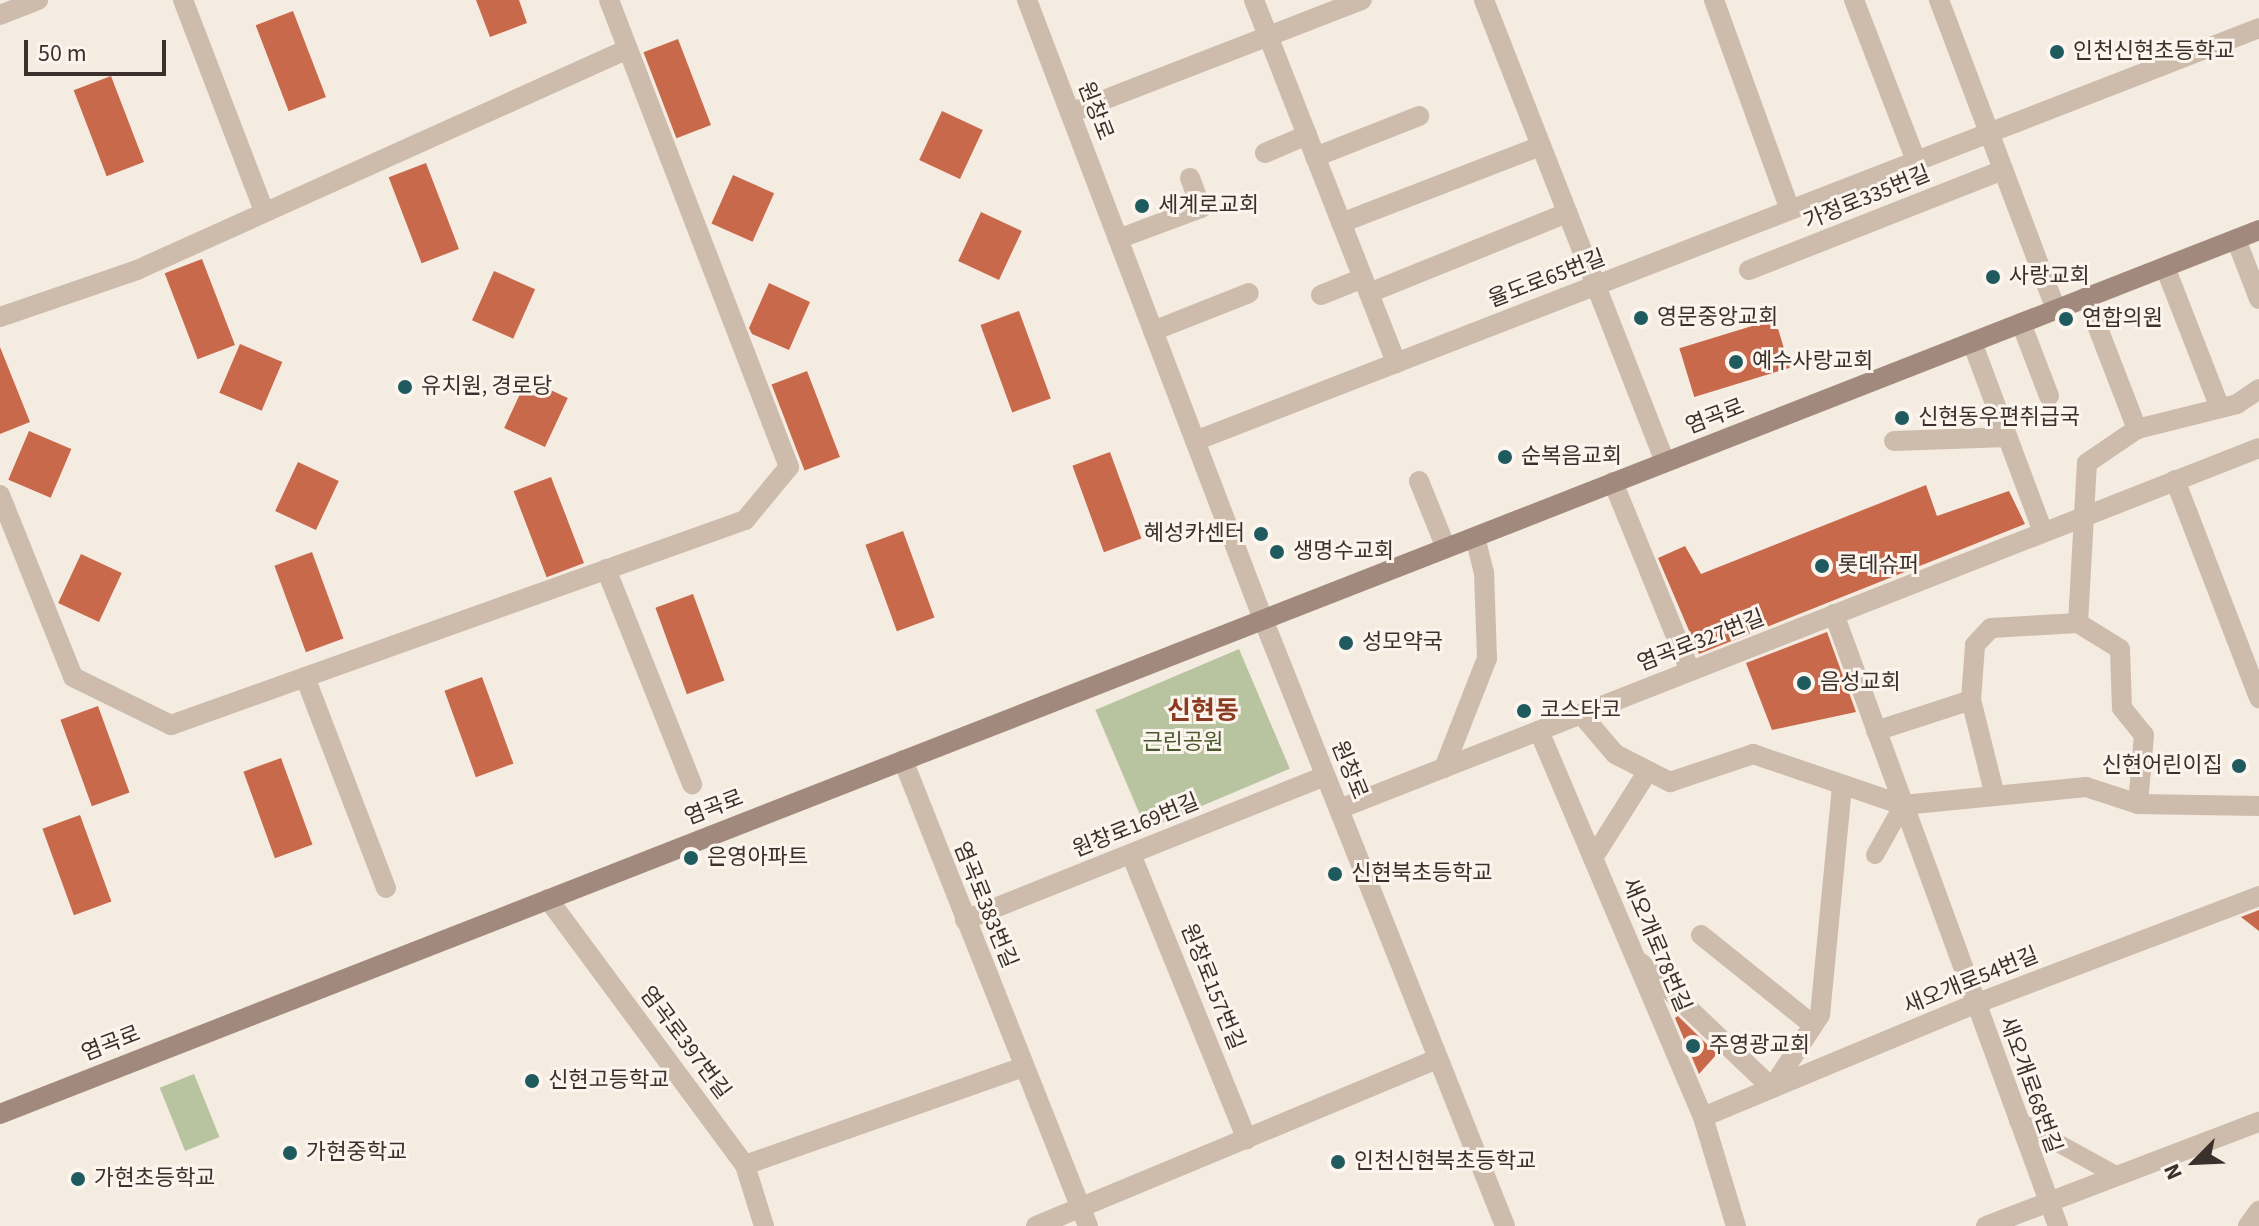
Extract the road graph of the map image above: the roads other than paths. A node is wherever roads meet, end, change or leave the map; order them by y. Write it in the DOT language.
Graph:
graph roads {
  1 [pos="38,0"];
  2 [pos="183,0"];
  3 [pos="609,0"];
  4 [pos="1027,0"];
  5 [pos="1254,0"];
  6 [pos="1362,0"];
  7 [pos="1484,0"];
  8 [pos="1714,0"];
  9 [pos="1854,0"];
  10 [pos="1939,0"];
  11 [pos="0,15"];
  12 [pos="2259,28"];
  13 [pos="1268,37"];
  14 [pos="628,49"];
  15 [pos="1070,113"];
  16 [pos="1419,116"];
  17 [pos="1989,133"];
  18 [pos="1307,135"];
  19 [pos="1541,146"];
  20 [pos="1265,153"];
  21 [pos="1315,157"];
  22 [pos="1916,161"];
  23 [pos="2003,170"];
  24 [pos="1190,178"];
  25 [pos="1790,210"];
  26 [pos="264,211"];
  27 [pos="1567,213"];
  28 [pos="1341,223"];
  29 [pos="2259,230"];
  30 [pos="1118,239"];
  31 [pos="2236,239"];
  32 [pos="2165,267"];
  33 [pos="1749,270"];
  34 [pos="1366,285"];
  35 [pos="1595,286"];
  36 [pos="1249,293"];
  37 [pos="1321,295"];
  38 [pos="2086,297"];
  39 [pos="2259,299"];
  40 [pos="2056,309"];
  41 [pos="0,317"];
  42 [pos="2021,323"];
  43 [pos="1153,331"];
  44 [pos="1972,342"];
  45 [pos="1396,363"];
  46 [pos="2259,389"];
  47 [pos="2049,396"];
  48 [pos="2220,408"];
  49 [pos="2137,429"];
  50 [pos="2007,437"];
  51 [pos="1195,441"];
  52 [pos="1894,441"];
  53 [pos="2259,448"];
  54 [pos="1665,462"];
  55 [pos="2175,480"];
  56 [pos="1419,481"];
  57 [pos="1613,482"];
  58 [pos="0,495"];
  59 [pos="2082,517"];
  60 [pos="2043,532"];
  61 [pos="1475,537"];
  62 [pos="1446,548"];
  63 [pos="606,569"];
  64 [pos="1834,614"];
  65 [pos="1263,619"];
  66 [pos="2078,623"];
  67 [pos="1690,671"];
  68 [pos="305,677"];
  69 [pos="2259,698"];
  70 [pos="1971,700"];
  71 [pos="1581,714"];
  72 [pos="1539,731"];
  73 [pos="1876,731"];
  74 [pos="903,760"];
  75 [pos="1444,768"];
  76 [pos="1648,771"];
  77 [pos="1325,776"];
  78 [pos="692,784"];
  79 [pos="1842,785"];
  80 [pos="1995,796"];
  81 [pos="2138,804"];
  82 [pos="1903,805"];
  83 [pos="2259,806"];
  84 [pos="1339,809"];
  85 [pos="1131,854"];
  86 [pos="1875,855"];
  87 [pos="1593,858"];
  88 [pos="386,888"];
  89 [pos="2259,896"];
  90 [pos="548,899"];
  91 [pos="965,920"];
  92 [pos="1701,935"];
  93 [pos="1635,957"];
  94 [pos="1975,1004"];
  95 [pos="1813,1025"];
  96 [pos="1438,1059"];
  97 [pos="1024,1067"];
  98 [pos="1772,1088"];
  99 [pos="0,1114"];
  100 [pos="1703,1117"];
  101 [pos="2018,1121"];
  102 [pos="2259,1122"];
  103 [pos="1247,1139"];
  104 [pos="745,1165"];
  105 [pos="2116,1175"];
  106 [pos="2047,1201"];
  107 [pos="2259,1211"];
  108 [pos="1084,1217"];
  109 [pos="764,1226"];
  110 [pos="1036,1226"];
  111 [pos="1505,1226"];
  112 [pos="1736,1226"];
  113 [pos="1986,1226"];
  114 [pos="2058,1226"];
  115 [pos="2248,1226"];
  1 -- 11 [label="street"];
  2 -- 26 [label="street"];
  3 -- 14 [label="street"];
  4 -- 15 [label="street, 원창로"];
  5 -- 13 [label="street"];
  6 -- 13 [label="street"];
  7 -- 19 [label="street"];
  8 -- 25 [label="street"];
  9 -- 22 [label="street"];
  10 -- 17 [label="street"];
  12 -- 17 [label="street, 율도로65번길"];
  13 -- 15 [label="street"];
  13 -- 18 [label="street"];
  14 -- 26 [label="street"];
  14 -- 63 [label="street"];
  15 -- 30 [label="street, 원창로"];
  16 -- 21 [label="street"];
  17 -- 22 [label="street, 율도로65번길"];
  17 -- 23 [label="street"];
  18 -- 20 [label="street"];
  18 -- 21 [label="street"];
  19 -- 27 [label="street"];
  19 -- 28 [label="street"];
  21 -- 28 [label="street"];
  22 -- 25 [label="street, 율도로65번길"];
  23 -- 33 [label="street, 가정로335번길"];
  23 -- 40 [label="street"];
  24 -- 30 [label="street"];
  25 -- 35 [label="street, 율도로65번길"];
  26 -- 41 [label="street"];
  27 -- 34 [label="street"];
  27 -- 35 [label="street"];
  28 -- 34 [label="street"];
  29 -- 31 [label="main road, 염곡로"];
  30 -- 43 [label="street, 원창로"];
  31 -- 32 [label="main road, 염곡로"];
  31 -- 39 [label="street"];
  32 -- 38 [label="main road, 염곡로"];
  32 -- 48 [label="street"];
  34 -- 37 [label="street"];
  34 -- 45 [label="street"];
  35 -- 45 [label="street, 율도로65번길"];
  35 -- 54 [label="street"];
  36 -- 43 [label="street"];
  38 -- 40 [label="main road, 염곡로"];
  38 -- 49 [label="street"];
  40 -- 42 [label="main road, 염곡로"];
  42 -- 44 [label="main road, 염곡로"];
  42 -- 47 [label="street"];
  43 -- 51 [label="street, 원창로"];
  44 -- 50 [label="street"];
  44 -- 54 [label="main road, 염곡로"];
  45 -- 51 [label="street, 율도로65번길"];
  46 -- 48 [label="street"];
  48 -- 49 [label="street"];
  49 -- 59 [label="street"];
  50 -- 52 [label="street"];
  50 -- 60 [label="street"];
  51 -- 65 [label="street, 원창로"];
  53 -- 55 [label="street, 염곡로327번길"];
  54 -- 57 [label="main road, 염곡로"];
  55 -- 59 [label="street, 염곡로327번길"];
  55 -- 69 [label="street"];
  56 -- 62 [label="street"];
  57 -- 61 [label="main road, 염곡로"];
  57 -- 67 [label="street"];
  58 -- 68 [label="street"];
  59 -- 60 [label="street, 염곡로327번길"];
  59 -- 66 [label="street"];
  60 -- 64 [label="street, 염곡로327번길"];
  61 -- 62 [label="main road, 염곡로"];
  61 -- 75 [label="street"];
  62 -- 65 [label="main road, 염곡로"];
  63 -- 68 [label="street"];
  63 -- 78 [label="street"];
  64 -- 67 [label="street, 염곡로327번길"];
  64 -- 73 [label="street, 새오개로68번길"];
  65 -- 74 [label="main road, 염곡로"];
  65 -- 77 [label="street, 원창로"];
  66 -- 70 [label="street"];
  66 -- 81 [label="street"];
  67 -- 71 [label="street, 염곡로327번길"];
  68 -- 88 [label="street"];
  70 -- 73 [label="street"];
  70 -- 80 [label="street"];
  71 -- 72 [label="street, 염곡로327번길"];
  71 -- 76 [label="street"];
  72 -- 75 [label="street, 염곡로327번길"];
  72 -- 87 [label="street, 새오개로78번길"];
  73 -- 82 [label="street, 새오개로68번길"];
  74 -- 90 [label="main road, 염곡로"];
  74 -- 91 [label="street, 염곡로383번길"];
  75 -- 84 [label="street, 염곡로327번길"];
  76 -- 79 [label="street"];
  76 -- 87 [label="street"];
  77 -- 84 [label="street, 원창로"];
  77 -- 85 [label="street, 원창로169번길"];
  79 -- 82 [label="street"];
  79 -- 95 [label="street"];
  80 -- 81 [label="street"];
  80 -- 82 [label="street"];
  81 -- 83 [label="street"];
  82 -- 86 [label="street"];
  82 -- 94 [label="street, 새오개로68번길"];
  84 -- 96 [label="street, 원창로"];
  85 -- 91 [label="street, 원창로169번길"];
  85 -- 103 [label="street, 원창로157번길"];
  87 -- 93 [label="street, 새오개로78번길"];
  89 -- 94 [label="street, 새오개로54번길"];
  90 -- 99 [label="main road, 염곡로"];
  90 -- 104 [label="street, 염곡로397번길"];
  91 -- 97 [label="street, 염곡로383번길"];
  92 -- 95 [label="street"];
  93 -- 98 [label="street"];
  93 -- 100 [label="street, 새오개로78번길"];
  94 -- 98 [label="street, 새오개로54번길"];
  94 -- 101 [label="street, 새오개로68번길"];
  95 -- 98 [label="street"];
  96 -- 103 [label="street"];
  96 -- 111 [label="street, 원창로"];
  97 -- 104 [label="street"];
  97 -- 108 [label="street, 염곡로383번길"];
  98 -- 100 [label="street, 새오개로54번길"];
  100 -- 112 [label="street, 새오개로78번길"];
  101 -- 105 [label="street"];
  101 -- 106 [label="street, 새오개로68번길"];
  102 -- 105 [label="street"];
  103 -- 108 [label="street"];
  104 -- 109 [label="street, 염곡로397번길"];
  105 -- 106 [label="street"];
  106 -- 113 [label="street"];
  106 -- 114 [label="street, 새오개로68번길"];
  107 -- 115 [label="street"];
  108 -- 110 [label="street"];
}
